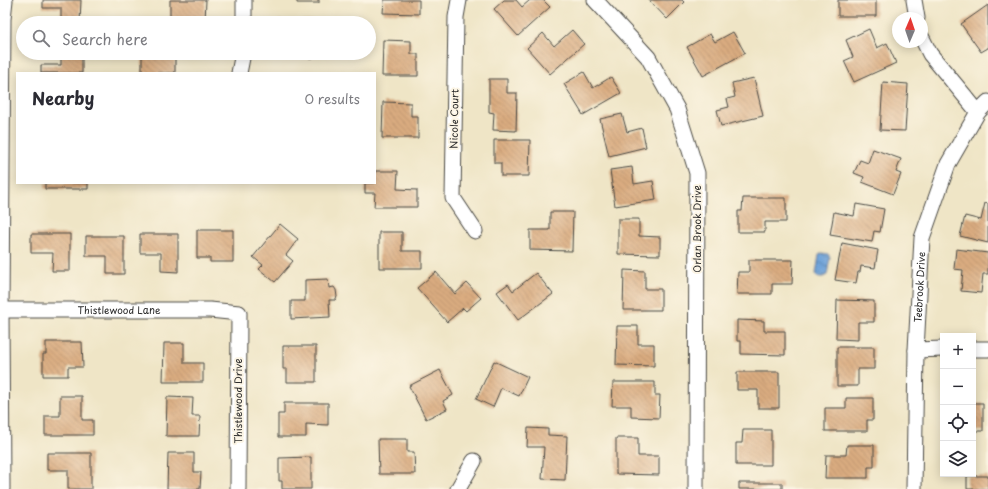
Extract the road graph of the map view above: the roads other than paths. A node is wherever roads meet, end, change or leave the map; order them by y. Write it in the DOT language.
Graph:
graph roads {
  1 [pos="5,0"];
  2 [pos="244,0"];
  3 [pos="460,0"];
  4 [pos="595,0"];
  5 [pos="914,0"];
  6 [pos="916,12"];
  7 [pos="244,16"];
  8 [pos="927,48"];
  9 [pos="241,60"];
  10 [pos="238,72"];
  11 [pos="983,107"];
  12 [pos="474,231"];
  13 [pos="1,310"];
  14 [pos="239,313"];
  15 [pos="940,349"];
  16 [pos="976,349"];
  17 [pos="988,349"];
  18 [pos="916,350"];
  19 [pos="474,461"];
  20 [pos="2,489"];
  21 [pos="238,489"];
  22 [pos="458,489"];
  23 [pos="696,489"];
  24 [pos="914,489"];
  1 -- 13 [label="street"];
  2 -- 7 [label="street"];
  3 -- 12 [label="street, Nicole Court"];
  4 -- 23 [label="street, Orlan Brook Drive"];
  5 -- 6 [label="street"];
  8 -- 11 [label="street"];
  9 -- 10 [label="street"];
  11 -- 18 [label="street, Teebrook Drive"];
  13 -- 14 [label="street, Thistlewood Lane"];
  13 -- 20 [label="street"];
  14 -- 21 [label="street, Thistlewood Drive"];
  15 -- 18 [label="street"];
  16 -- 17 [label="street"];
  18 -- 24 [label="street, Teebrook Drive"];
  19 -- 22 [label="street"];
}
